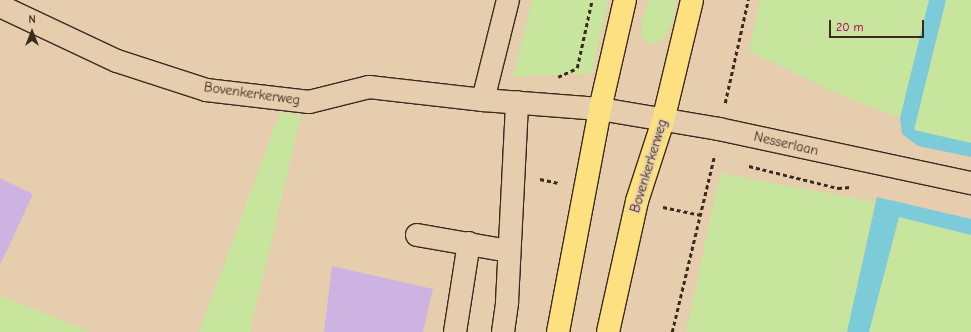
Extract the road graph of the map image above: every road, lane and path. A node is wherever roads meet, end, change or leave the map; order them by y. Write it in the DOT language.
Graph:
graph roads {
  1 [pos="508,0"];
  2 [pos="592,0"];
  3 [pos="624,0"];
  4 [pos="692,0"];
  5 [pos="748,0"];
  6 [pos="0,6"];
  7 [pos="577,68"];
  8 [pos="483,100"];
  9 [pos="517,102"];
  10 [pos="600,109"];
  11 [pos="663,121"];
  12 [pos="719,129"];
  13 [pos="714,155"];
  14 [pos="971,183"];
  15 [pos="417,234"];
  16 [pos="469,244"];
  17 [pos="509,251"];
  18 [pos="456,332"];
  19 [pos="503,332"];
  20 [pos="558,332"];
  21 [pos="608,332"];
  22 [pos="672,332"];
  1 -- 8 [label="street"];
  2 -- 7 [label="path"];
  3 -- 10 [label="main road"];
  4 -- 11 [label="main road, Bovenkerkerweg"];
  5 -- 12 [label="path"];
  6 -- 8 [label="street, Bovenkerkerweg"];
  8 -- 9 [label="street, Bovenkerkerweg"];
  9 -- 10 [label="street, Bovenkerkerweg"];
  9 -- 17 [label="street"];
  10 -- 11 [label="street, Nesserlaan"];
  10 -- 20 [label="main road"];
  11 -- 12 [label="street, Nesserlaan"];
  11 -- 21 [label="main road, Bovenkerkerweg"];
  12 -- 14 [label="street, Nesserlaan"];
  13 -- 22 [label="path"];
  15 -- 16 [label="street"];
  16 -- 17 [label="street"];
  16 -- 18 [label="street"];
  17 -- 19 [label="street"];
}
